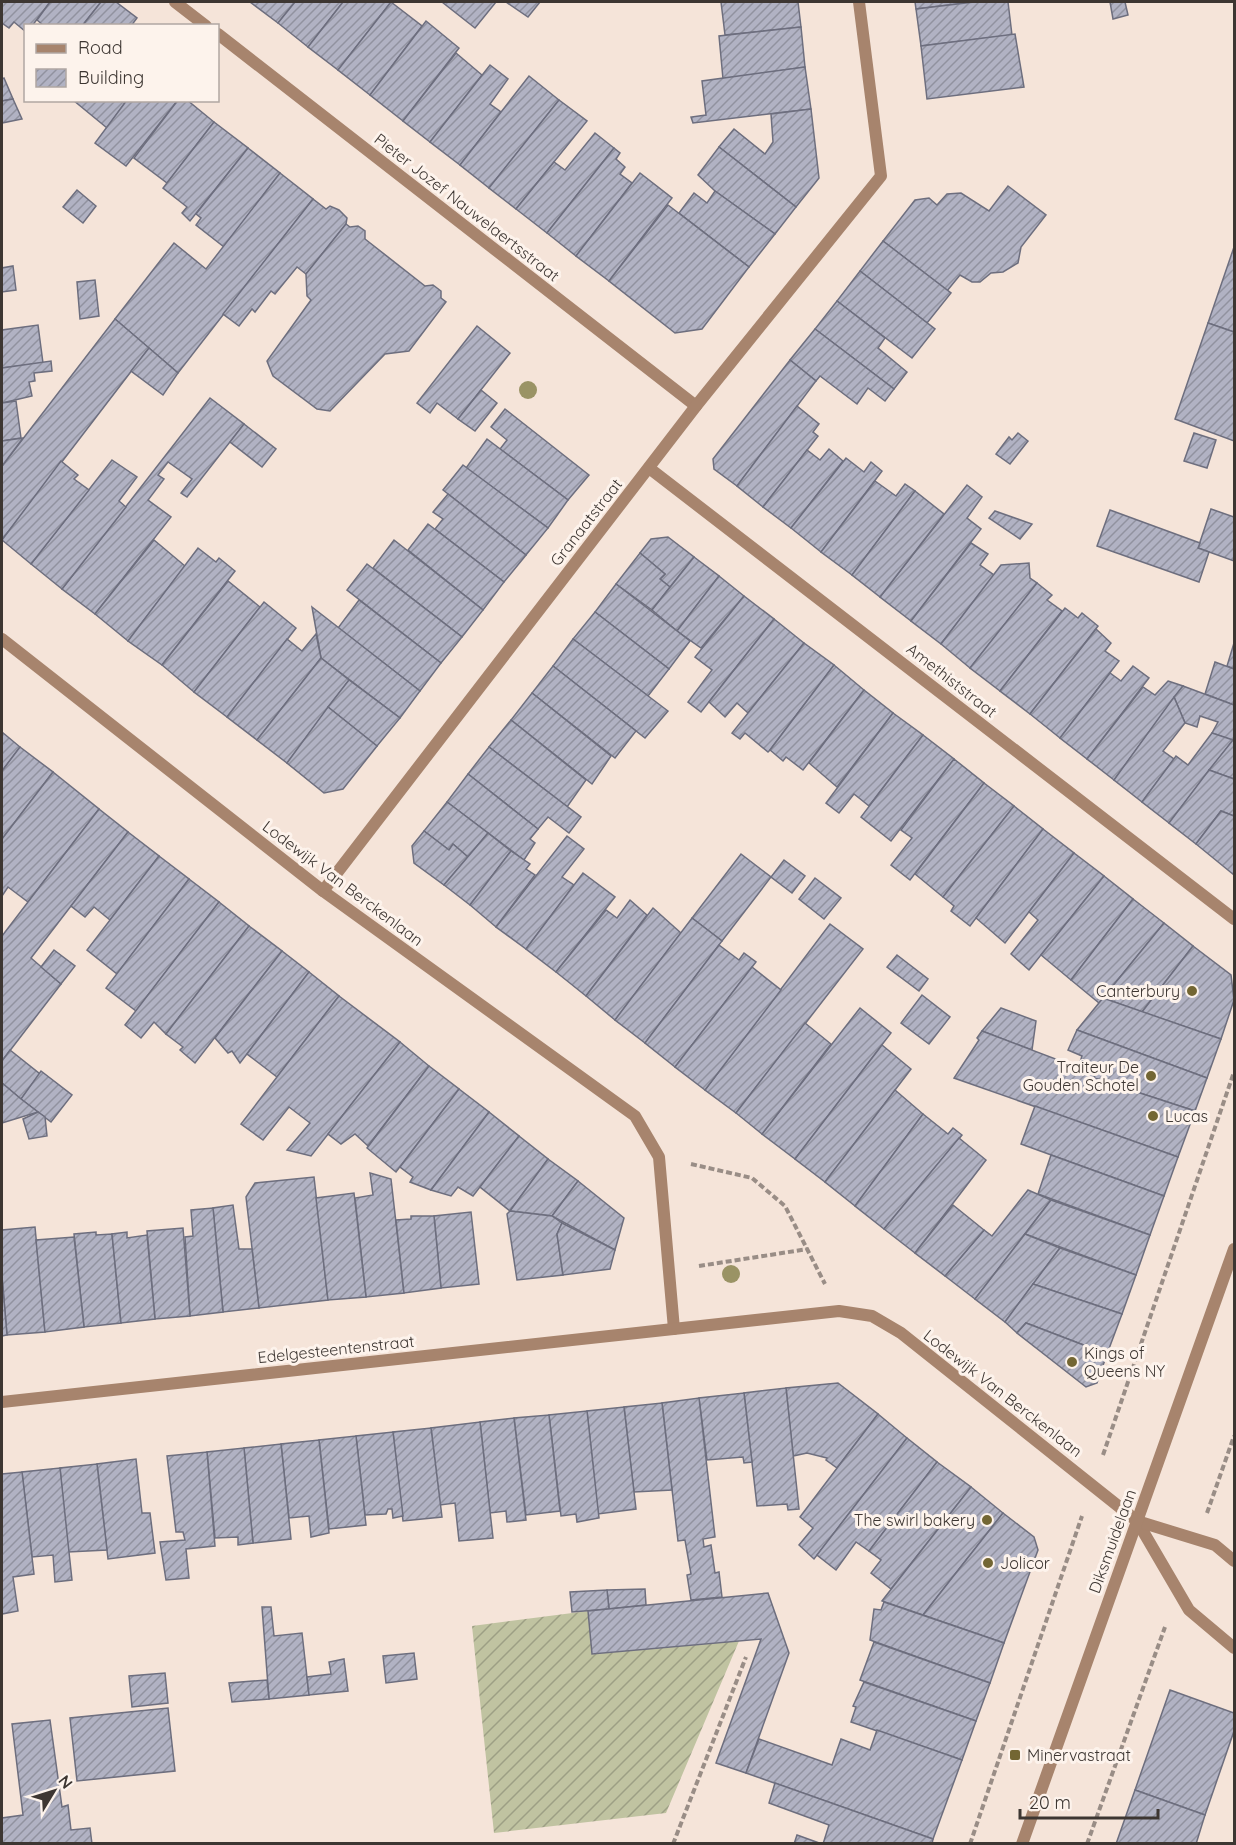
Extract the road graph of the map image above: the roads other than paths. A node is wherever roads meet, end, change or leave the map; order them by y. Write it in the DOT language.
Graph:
graph roads {
  1 [pos="175,2"];
  2 [pos="859,2"];
  3 [pos="203,24"];
  4 [pos="219,35"];
  5 [pos="696,406"];
  6 [pos="649,468"];
  7 [pos="2,639"];
  8 [pos="322,891"];
  9 [pos="1234,919"];
  10 [pos="1234,1249"];
  11 [pos="839,1311"];
  12 [pos="674,1329"];
  13 [pos="2,1402"];
  14 [pos="1137,1521"];
  15 [pos="1234,1561"];
  16 [pos="1234,1648"];
  17 [pos="1022,1844"];
  1 -- 3 [label="street"];
  2 -- 5 [label="street, Granaatstraat"];
  4 -- 5 [label="street, Pieter Jozef Nauwelaertsstraat"];
  5 -- 6 [label="street, Granaatstraat"];
  6 -- 8 [label="street, Granaatstraat"];
  6 -- 9 [label="street, Amethiststraat"];
  7 -- 8 [label="street, Lodewijk Van Berckenlaan"];
  8 -- 12 [label="street, Lodewijk Van Berckenlaan"];
  10 -- 14 [label="street, Diksmuidelaan"];
  11 -- 12 [label="street, Edelgesteentenstraat"];
  11 -- 14 [label="street, Lodewijk Van Berckenlaan"];
  12 -- 13 [label="street, Edelgesteentenstraat"];
  14 -- 15 [label="street, Lodewijk Van Berckenlaan"];
  14 -- 16 [label="street, Lodewijk Van Berckenlaan"];
  14 -- 17 [label="street, Diksmuidelaan"];
}
